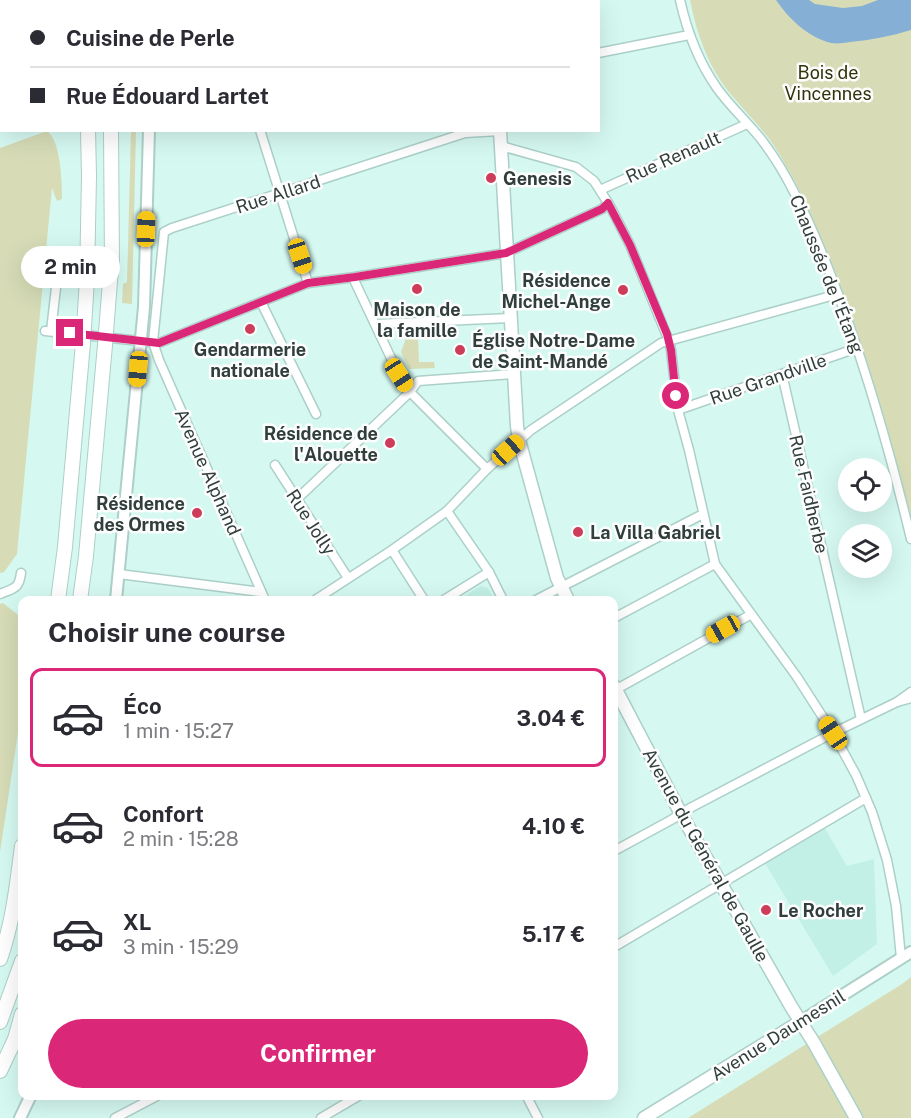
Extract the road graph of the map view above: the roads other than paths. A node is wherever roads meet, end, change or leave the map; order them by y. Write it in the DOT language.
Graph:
graph roads {
  1 [pos="680,0"];
  2 [pos="689,35"];
  3 [pos="600,53"];
  4 [pos="747,124"];
  5 [pos="88,132"];
  6 [pos="111,132"];
  7 [pos="149,132"];
  8 [pos="261,132"];
  9 [pos="482,132"];
  10 [pos="500,132"];
  11 [pos="501,146"];
  12 [pos="600,189"];
  13 [pos="279,194"];
  14 [pos="608,203"];
  15 [pos="506,253"];
  16 [pos="355,277"];
  17 [pos="57,279"];
  18 [pos="308,283"];
  19 [pos="838,294"];
  20 [pos="261,302"];
  21 [pos="510,318"];
  22 [pos="376,324"];
  23 [pos="141,340"];
  24 [pos="669,341"];
  25 [pos="153,342"];
  26 [pos="857,348"];
  27 [pos="514,374"];
  28 [pos="782,374"];
  29 [pos="410,392"];
  30 [pos="678,410"];
  31 [pos="316,414"];
  32 [pos="519,440"];
  33 [pos="275,465"];
  34 [pos="487,469"];
  35 [pos="297,499"];
  36 [pos="447,511"];
  37 [pos="703,514"];
  38 [pos="911,539"];
  39 [pos="392,550"];
  40 [pos="715,564"];
  41 [pos="489,572"];
  42 [pos="21,573"];
  43 [pos="119,574"];
  44 [pos="348,578"];
  45 [pos="561,588"];
  46 [pos="0,594"];
  47 [pos="59,596"];
  48 [pos="81,596"];
  49 [pos="116,596"];
  50 [pos="263,596"];
  51 [pos="321,596"];
  52 [pos="421,596"];
  53 [pos="450,596"];
  54 [pos="501,596"];
  55 [pos="544,596"];
  56 [pos="566,596"];
  57 [pos="750,615"];
  58 [pos="618,616"];
  59 [pos="618,686"];
  60 [pos="911,692"];
  61 [pos="618,696"];
  62 [pos="911,698"];
  63 [pos="897,702"];
  64 [pos="861,719"];
  65 [pos="833,733"];
  66 [pos="866,798"];
  67 [pos="681,814"];
  68 [pos="618,849"];
  69 [pos="18,876"];
  70 [pos="720,885"];
  71 [pos="14,907"];
  72 [pos="0,933"];
  73 [pos="618,945"];
  74 [pos="906,955"];
  75 [pos="0,959"];
  76 [pos="18,972"];
  77 [pos="0,1022"];
  78 [pos="800,1022"];
  79 [pos="18,1028"];
  80 [pos="0,1071"];
  81 [pos="29,1100"];
  82 [pos="149,1100"];
  83 [pos="352,1100"];
  84 [pos="529,1100"];
  85 [pos="20,1118"];
  86 [pos="115,1118"];
  87 [pos="321,1118"];
  88 [pos="538,1118"];
  89 [pos="644,1118"];
  90 [pos="856,1118"];
  1 -- 2 [label="street, Chaussée de l'Étang"];
  2 -- 3 [label="street"];
  2 -- 4 [label="street, Chaussée de l'Étang"];
  4 -- 12 [label="street, Rue Renault"];
  4 -- 19 [label="street, Chaussée de l'Étang"];
  5 -- 47 [label="highway, bridge"];
  6 -- 48 [label="highway, bridge"];
  7 -- 23 [label="street"];
  8 -- 13 [label="street"];
  9 -- 13 [label="street, Rue Allard"];
  10 -- 11 [label="main road"];
  11 -- 12 [label="street"];
  11 -- 15 [label="main road"];
  12 -- 14 [label="street"];
  13 -- 18 [label="street"];
  13 -- 25 [label="street, Rue Allard"];
  14 -- 15 [label="street"];
  14 -- 24 [label="street"];
  15 -- 16 [label="street"];
  15 -- 21 [label="main road"];
  16 -- 18 [label="street"];
  16 -- 22 [label="street"];
  17 -- 23 [label="street"];
  18 -- 20 [label="street"];
  19 -- 24 [label="street"];
  19 -- 26 [label="street, Chaussée de l'Étang"];
  20 -- 25 [label="street"];
  20 -- 31 [label="street"];
  21 -- 22 [label="street"];
  21 -- 27 [label="main road"];
  22 -- 29 [label="street"];
  23 -- 25 [label="street"];
  23 -- 43 [label="street"];
  24 -- 30 [label="street"];
  24 -- 32 [label="street"];
  25 -- 50 [label="street, Avenue Alphand"];
  26 -- 28 [label="street, Rue Grandville"];
  26 -- 38 [label="street, Chaussée de l'Étang"];
  27 -- 29 [label="street"];
  27 -- 32 [label="main road"];
  28 -- 30 [label="street, Rue Grandville"];
  28 -- 64 [label="street, Rue Faidherbe"];
  29 -- 34 [label="street"];
  29 -- 35 [label="street"];
  30 -- 37 [label="street"];
  32 -- 34 [label="street"];
  32 -- 45 [label="main road"];
  33 -- 35 [label="street, Rue Jolly"];
  34 -- 36 [label="street"];
  35 -- 44 [label="street, Rue Jolly"];
  36 -- 39 [label="street"];
  36 -- 41 [label="street"];
  37 -- 40 [label="street"];
  37 -- 45 [label="street"];
  39 -- 44 [label="street"];
  39 -- 52 [label="street"];
  40 -- 57 [label="street"];
  40 -- 58 [label="street"];
  41 -- 53 [label="street"];
  41 -- 54 [label="street"];
  42 -- 46 [label="street"];
  43 -- 49 [label="street"];
  43 -- 50 [label="street"];
  44 -- 51 [label="street"];
  45 -- 55 [label="street"];
  45 -- 56 [label="main road"];
  57 -- 59 [label="street"];
  57 -- 65 [label="street"];
  60 -- 63 [label="street"];
  61 -- 67 [label="main road, Avenue du Général de Gaulle"];
  62 -- 63 [label="street"];
  63 -- 64 [label="street"];
  64 -- 65 [label="street"];
  65 -- 66 [label="street"];
  65 -- 67 [label="street"];
  66 -- 70 [label="street"];
  66 -- 74 [label="street"];
  67 -- 68 [label="street"];
  67 -- 70 [label="main road, Avenue du Général de Gaulle"];
  69 -- 71 [label="highway"];
  70 -- 73 [label="street"];
  70 -- 78 [label="main road, Avenue du Général de Gaulle"];
  71 -- 72 [label="highway"];
  71 -- 75 [label="highway"];
  74 -- 78 [label="street, Avenue Daumesnil"];
  76 -- 77 [label="highway"];
  78 -- 89 [label="main road, Avenue Daumesnil"];
  78 -- 90 [label="main road, Avenue du Général de Gaulle"];
  79 -- 80 [label="highway"];
  81 -- 85 [label="street"];
  82 -- 86 [label="street"];
  83 -- 87 [label="street"];
  84 -- 88 [label="street"];
}
